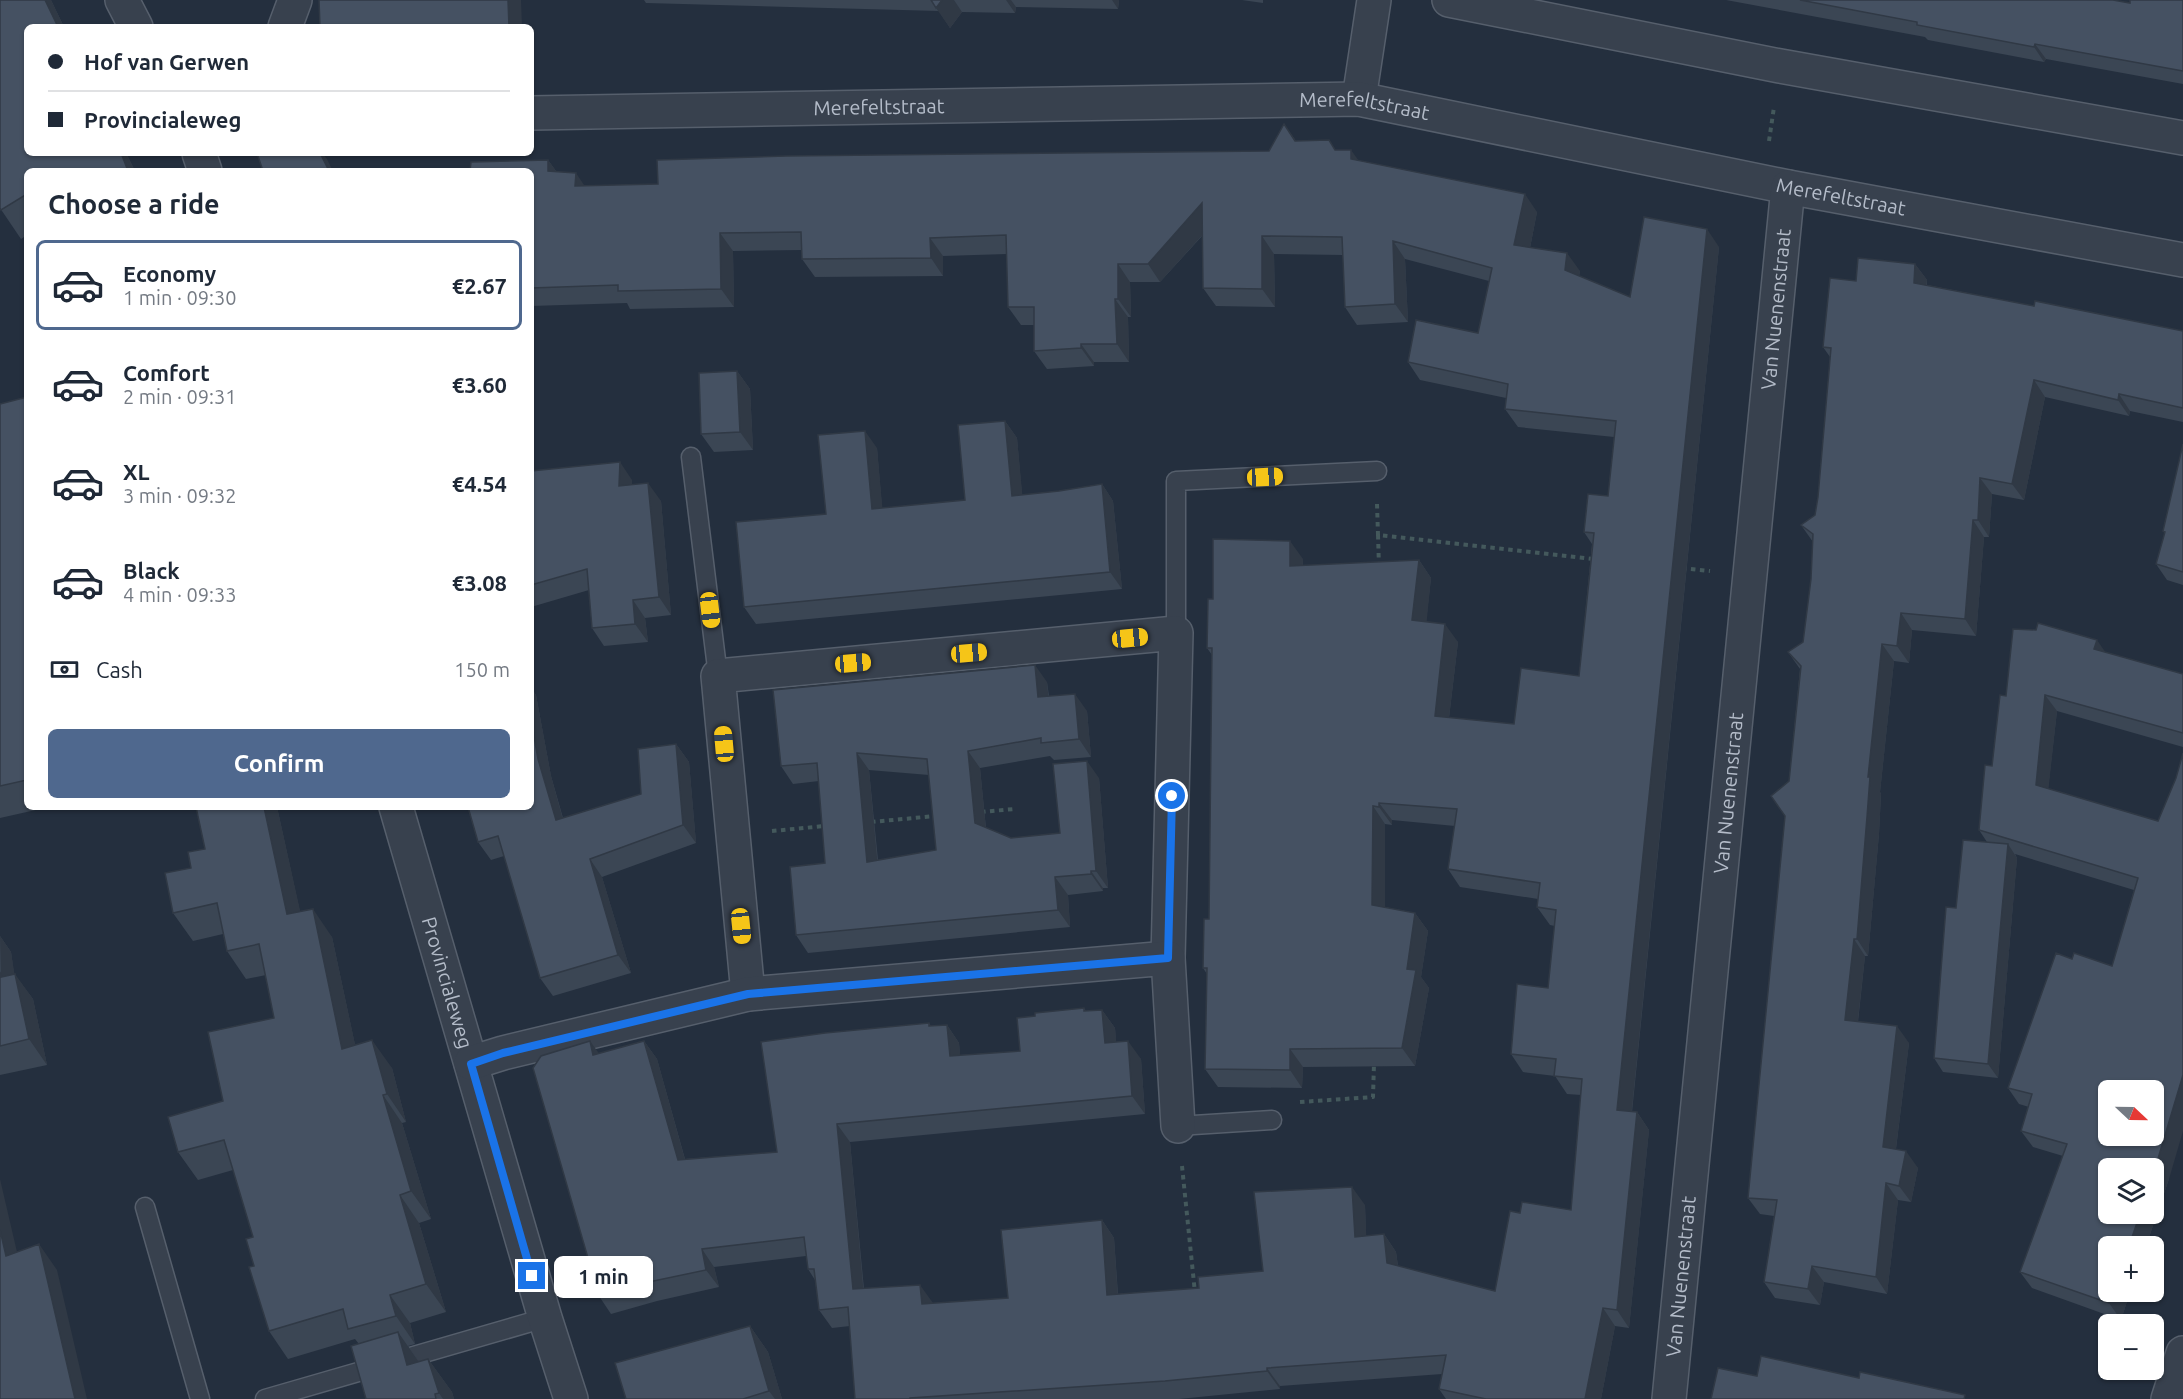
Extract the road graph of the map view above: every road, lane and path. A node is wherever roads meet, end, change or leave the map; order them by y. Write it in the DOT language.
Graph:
graph roads {
  1 [pos="122,0"];
  2 [pos="295,0"];
  3 [pos="1374,0"];
  4 [pos="1449,0"];
  5 [pos="134,24"];
  6 [pos="286,24"];
  7 [pos="1780,66"];
  8 [pos="1359,99"];
  9 [pos="534,113"];
  10 [pos="2183,138"];
  11 [pos="1775,183"];
  12 [pos="2183,260"];
  13 [pos="691,457"];
  14 [pos="1377,471"];
  15 [pos="1378,535"];
  16 [pos="1599,559"];
  17 [pos="1680,568"];
  18 [pos="1379,570"];
  19 [pos="1750,576"];
  20 [pos="1176,633"];
  21 [pos="718,676"];
  22 [pos="1014,808"];
  23 [pos="397,810"];
  24 [pos="978,812"];
  25 [pos="943,815"];
  26 [pos="861,823"];
  27 [pos="826,826"];
  28 [pos="733,835"];
  29 [pos="1168,958"];
  30 [pos="748,994"];
  31 [pos="1374,1062"];
  32 [pos="471,1064"];
  33 [pos="1272,1120"];
  34 [pos="1178,1126"];
  35 [pos="145,1207"];
  36 [pos="1196,1304"];
  37 [pos="545,1318"];
  38 [pos="2183,1353"];
  39 [pos="200,1399"];
  40 [pos="265,1399"];
  41 [pos="572,1399"];
  42 [pos="1669,1399"];
  43 [pos="2168,1399"];
  1 -- 5 [label="street"];
  2 -- 6 [label="street"];
  3 -- 8 [label="street"];
  4 -- 7 [label="street"];
  7 -- 10 [label="street"];
  7 -- 11 [label="path"];
  8 -- 9 [label="street, Merefeltstraat"];
  8 -- 11 [label="street, Merefeltstraat"];
  11 -- 12 [label="street, Merefeltstraat"];
  11 -- 19 [label="street, Van Nuenenstraat"];
  13 -- 21 [label="lane"];
  14 -- 15 [label="path"];
  14 -- 20 [label="lane"];
  15 -- 16 [label="path"];
  15 -- 18 [label="path"];
  17 -- 19 [label="path"];
  19 -- 42 [label="street, Van Nuenenstraat"];
  20 -- 21 [label="street"];
  20 -- 29 [label="street"];
  21 -- 28 [label="street"];
  22 -- 24 [label="path"];
  23 -- 32 [label="street, Provincialeweg"];
  25 -- 26 [label="path"];
  27 -- 28 [label="path"];
  28 -- 30 [label="street"];
  29 -- 30 [label="street"];
  29 -- 34 [label="street"];
  30 -- 32 [label="street"];
  31 -- 33 [label="path"];
  32 -- 37 [label="street, Provincialeweg"];
  33 -- 34 [label="lane"];
  34 -- 36 [label="path"];
  35 -- 39 [label="lane"];
  37 -- 40 [label="lane"];
  37 -- 41 [label="street, Provincialeweg"];
  38 -- 43 [label="street"];
}
